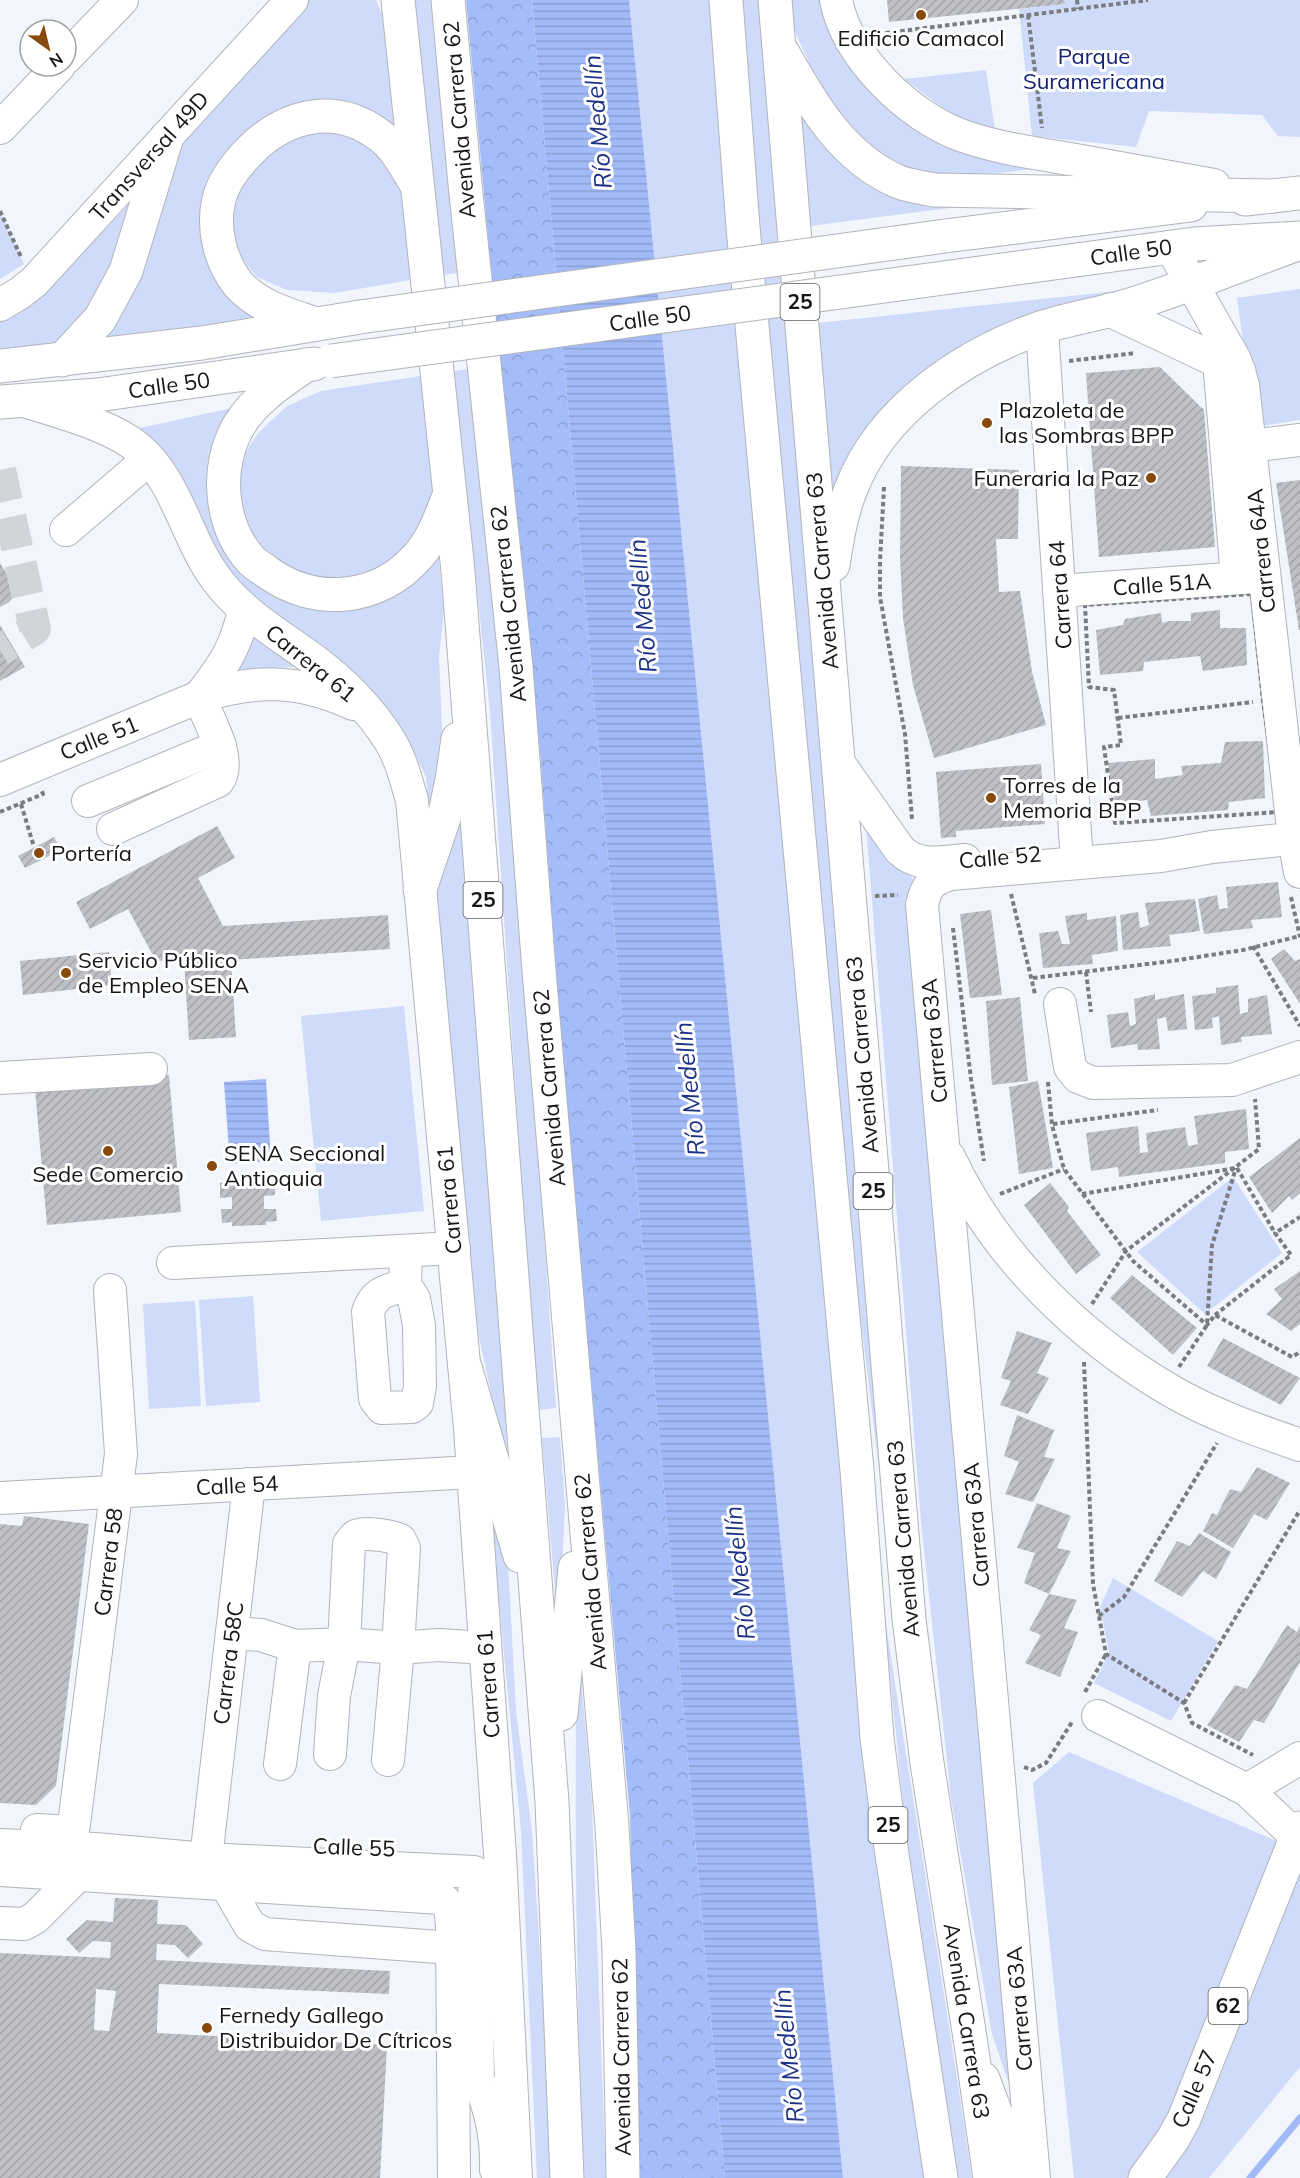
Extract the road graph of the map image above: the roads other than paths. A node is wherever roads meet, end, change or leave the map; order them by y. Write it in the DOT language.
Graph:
graph roads {
  1 [pos="122,0"];
  2 [pos="292,0"];
  3 [pos="398,0"];
  4 [pos="448,0"];
  5 [pos="726,0"];
  6 [pos="775,0"];
  7 [pos="836,0"];
  8 [pos="778,44"];
  9 [pos="78,46"];
  10 [pos="48,78"];
  11 [pos="0,128"];
  12 [pos="167,138"];
  13 [pos="417,186"];
  14 [pos="1287,195"];
  15 [pos="1300,238"];
  16 [pos="1300,243"];
  17 [pos="1171,247"];
  18 [pos="1191,283"];
  19 [pos="0,305"];
  20 [pos="1110,310"];
  21 [pos="316,324"];
  22 [pos="1042,328"];
  23 [pos="62,360"];
  24 [pos="318,363"];
  25 [pos="0,366"];
  26 [pos="1229,366"];
  27 [pos="12,401"];
  28 [pos="1300,440"];
  29 [pos="1249,446"];
  30 [pos="149,459"];
  31 [pos="450,494"];
  32 [pos="66,530"];
  33 [pos="1251,577"];
  34 [pos="1059,591"];
  35 [pos="825,605"];
  36 [pos="244,609"];
  37 [pos="466,668"];
  38 [pos="199,697"];
  39 [pos="368,711"];
  40 [pos="220,746"];
  41 [pos="838,762"];
  42 [pos="0,780"];
  43 [pos="88,801"];
  44 [pos="113,829"];
  45 [pos="1297,838"];
  46 [pos="1077,857"];
  47 [pos="1300,872"];
  48 [pos="926,878"];
  49 [pos="420,889"];
  50 [pos="1048,1003"];
  51 [pos="1300,1057"];
  52 [pos="151,1069"];
  53 [pos="0,1078"];
  54 [pos="942,1143"];
  55 [pos="454,1248"];
  56 [pos="406,1252"];
  57 [pos="173,1263"];
  58 [pos="405,1285"];
  59 [pos="110,1290"];
  60 [pos="465,1367"];
  61 [pos="1300,1445"];
  62 [pos="857,1470"];
  63 [pos="473,1472"];
  64 [pos="249,1484"];
  65 [pos="583,1487"];
  66 [pos="116,1492"];
  67 [pos="0,1498"];
  68 [pos="538,1618"];
  69 [pos="909,1619"];
  70 [pos="232,1633"];
  71 [pos="344,1644"];
  72 [pos="295,1646"];
  73 [pos="398,1648"];
  74 [pos="485,1648"];
  75 [pos="1090,1706"];
  76 [pos="330,1754"];
  77 [pos="1300,1758"];
  78 [pos="388,1760"];
  79 [pos="280,1764"];
  80 [pos="1247,1790"];
  81 [pos="552,1802"];
  82 [pos="0,1828"];
  83 [pos="1298,1832"];
  84 [pos="0,1845"];
  85 [pos="500,1854"];
  86 [pos="211,1866"];
  87 [pos="0,1870"];
  88 [pos="79,1874"];
  89 [pos="0,1923"];
  90 [pos="471,1932"];
  91 [pos="465,2035"];
  92 [pos="509,2035"];
  93 [pos="972,2051"];
  94 [pos="503,2126"];
  95 [pos="454,2131"];
  96 [pos="454,2178"];
  97 [pos="496,2178"];
  98 [pos="516,2178"];
  99 [pos="567,2178"];
  100 [pos="623,2178"];
  101 [pos="941,2178"];
  102 [pos="990,2178"];
  103 [pos="1020,2178"];
  104 [pos="1034,2178"];
  105 [pos="1145,2178"];
  1 -- 9 [label="street"];
  2 -- 12 [label="street, Transversal 49D"];
  3 -- 13 [label="main road, Avenida Carrera 62 / 25"];
  4 -- 65 [label="main road, Avenida Carrera 62 / 25"];
  5 -- 62 [label="main road, Avenida Carrera 63 / 25"];
  6 -- 8 [label="main road, Avenida Carrera 63 / 25"];
  7 -- 14 [label="street"];
  8 -- 14 [label="main road"];
  8 -- 35 [label="main road, Avenida Carrera 63 / 25"];
  10 -- 11 [label="street"];
  12 -- 19 [label="street, Transversal 49D"];
  12 -- 23 [label="main road"];
  13 -- 21 [label="main road"];
  13 -- 31 [label="main road, Avenida Carrera 62 / 25"];
  14 -- 21 [label="main road, Calle 50, bridge"];
  15 -- 17 [label="main road, Calle 50"];
  16 -- 18 [label="main road"];
  17 -- 18 [label="street, Carrera 64A"];
  17 -- 24 [label="main road, Calle 50, bridge"];
  18 -- 20 [label="main road"];
  18 -- 26 [label="street, Carrera 64A"];
  20 -- 22 [label="main road"];
  20 -- 26 [label="main road"];
  21 -- 23 [label="main road, Calle 50"];
  22 -- 34 [label="street, Carrera 64"];
  22 -- 35 [label="main road"];
  23 -- 25 [label="main road, Calle 50"];
  24 -- 27 [label="main road, Calle 50"];
  24 -- 31 [label="main road"];
  26 -- 29 [label="street, Carrera 64A"];
  26 -- 33 [label="street"];
  27 -- 30 [label="street, Carrera 61"];
  28 -- 29 [label="street"];
  29 -- 33 [label="street, Carrera 64A"];
  30 -- 32 [label="street"];
  30 -- 36 [label="street, Carrera 61"];
  31 -- 37 [label="main road, Avenida Carrera 62 / 25"];
  33 -- 34 [label="street, Calle 51A"];
  33 -- 45 [label="street, Carrera 64A"];
  34 -- 46 [label="street, Carrera 64"];
  35 -- 41 [label="main road, Avenida Carrera 63 / 25"];
  36 -- 38 [label="street, Calle 51"];
  36 -- 39 [label="street, Carrera 61"];
  37 -- 49 [label="main road"];
  37 -- 68 [label="main road, Avenida Carrera 62 / 25"];
  38 -- 39 [label="street, Calle 51"];
  38 -- 40 [label="street"];
  38 -- 42 [label="street, Calle 51"];
  39 -- 49 [label="street, Carrera 61"];
  40 -- 43 [label="street"];
  40 -- 44 [label="street"];
  41 -- 48 [label="street"];
  41 -- 69 [label="main road, Avenida Carrera 63 / 25"];
  45 -- 46 [label="street, Calle 52"];
  45 -- 47 [label="street, Carrera 64A"];
  46 -- 48 [label="street, Calle 52"];
  48 -- 54 [label="street, Carrera 63A"];
  49 -- 55 [label="street, Carrera 61"];
  50 -- 51 [label="street"];
  52 -- 53 [label="street"];
  54 -- 61 [label="street"];
  54 -- 104 [label="street, Carrera 63A"];
  55 -- 56 [label="street"];
  55 -- 60 [label="street, Carrera 61"];
  56 -- 57 [label="street"];
  56 -- 58 [label="street"];
  59 -- 66 [label="street, Carrera 58"];
  60 -- 63 [label="street, Carrera 61"];
  60 -- 68 [label="main road"];
  62 -- 69 [label="main road"];
  62 -- 101 [label="main road, Avenida Carrera 63 / 25"];
  63 -- 64 [label="street, Calle 54"];
  63 -- 74 [label="street, Carrera 61"];
  64 -- 66 [label="street, Calle 54"];
  64 -- 70 [label="street, Carrera 58C"];
  65 -- 81 [label="main road"];
  65 -- 100 [label="main road, Avenida Carrera 62 / 25"];
  66 -- 67 [label="street, Calle 54"];
  66 -- 82 [label="street, Carrera 58"];
  68 -- 81 [label="main road, Avenida Carrera 62 / 25"];
  69 -- 93 [label="main road, Avenida Carrera 63 / 25"];
  70 -- 72 [label="street"];
  70 -- 86 [label="street, Carrera 58C"];
  71 -- 72 [label="street"];
  71 -- 73 [label="street"];
  71 -- 73 [label="street"];
  71 -- 76 [label="street"];
  72 -- 79 [label="street"];
  73 -- 74 [label="street"];
  73 -- 78 [label="street"];
  74 -- 85 [label="street, Carrera 61"];
  75 -- 80 [label="street"];
  77 -- 80 [label="street"];
  80 -- 83 [label="street"];
  81 -- 99 [label="main road, Avenida Carrera 62 / 25"];
  83 -- 105 [label="main road, Calle 57 / 62"];
  84 -- 86 [label="street"];
  85 -- 86 [label="street, Calle 55"];
  85 -- 90 [label="street, Carrera 61"];
  86 -- 88 [label="street"];
  86 -- 90 [label="street"];
  86 -- 90 [label="street"];
  87 -- 88 [label="street"];
  88 -- 89 [label="street"];
  90 -- 91 [label="street"];
  90 -- 92 [label="street, Carrera 61"];
  91 -- 92 [label="street"];
  91 -- 94 [label="street"];
  91 -- 95 [label="street"];
  92 -- 94 [label="street, Carrera 61"];
  93 -- 102 [label="main road, Avenida Carrera 63 / 25"];
  93 -- 103 [label="main road"];
  94 -- 95 [label="street"];
  94 -- 97 [label="street"];
  94 -- 98 [label="street, Carrera 61"];
  95 -- 96 [label="street"];
}
